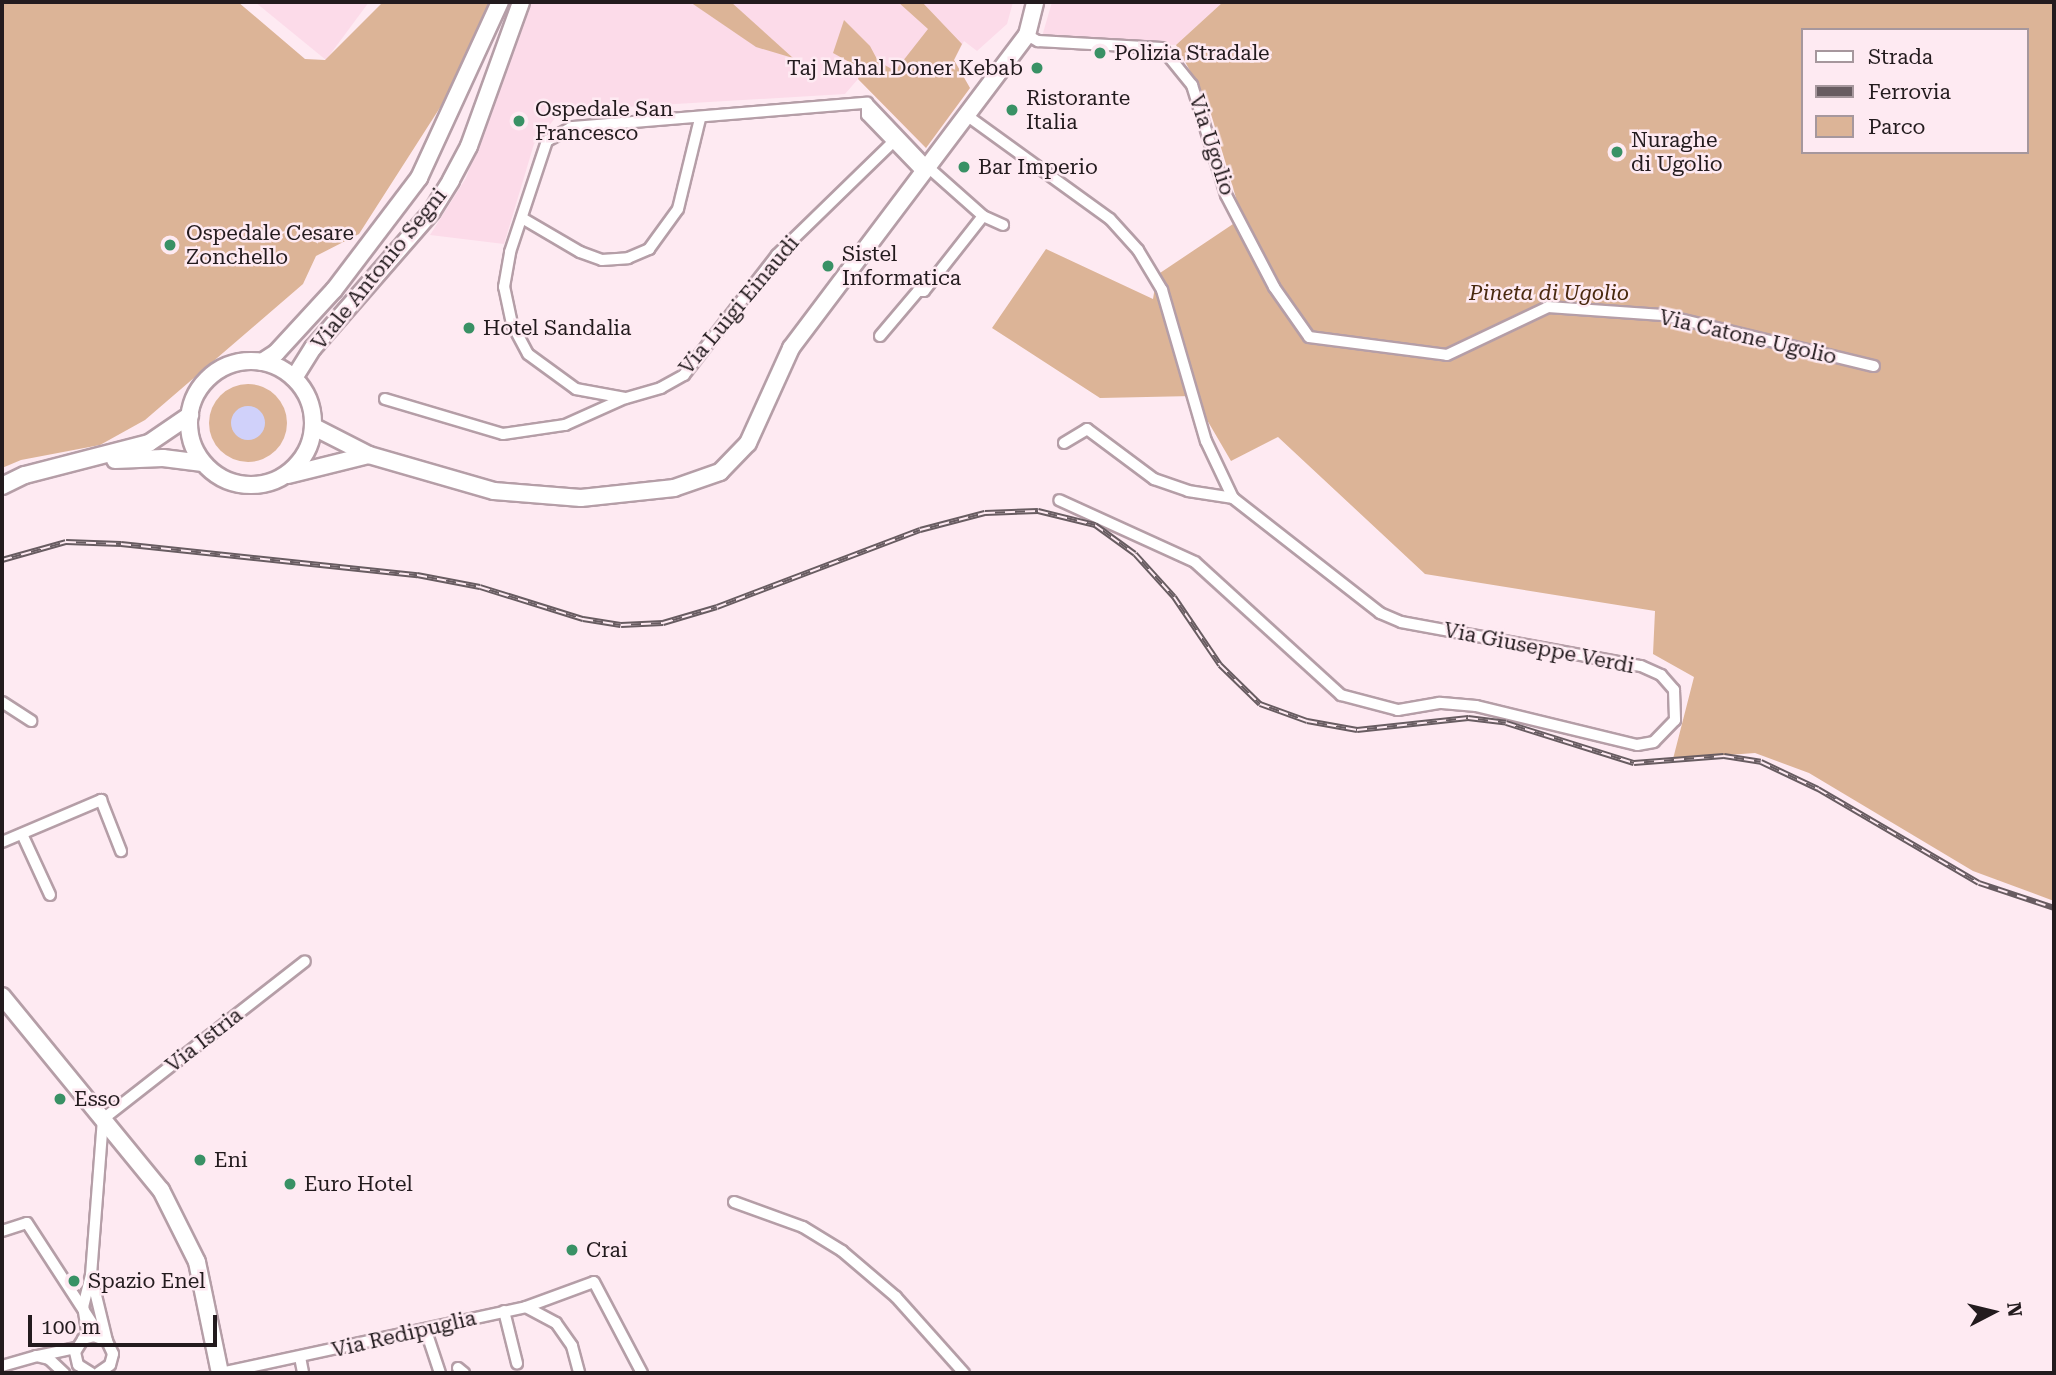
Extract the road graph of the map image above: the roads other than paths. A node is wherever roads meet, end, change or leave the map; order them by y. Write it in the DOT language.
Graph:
graph roads {
  1 [pos="500,2"];
  2 [pos="521,2"];
  3 [pos="1035,2"];
  4 [pos="1027,36"];
  5 [pos="867,103"];
  6 [pos="969,117"];
  7 [pos="700,118"];
  8 [pos="892,143"];
  9 [pos="926,171"];
  10 [pos="983,216"];
  11 [pos="522,218"];
  12 [pos="1238,220"];
  13 [pos="1003,225"];
  14 [pos="880,336"];
  15 [pos="262,362"];
  16 [pos="1874,366"];
  17 [pos="294,378"];
  18 [pos="625,398"];
  19 [pos="386,399"];
  20 [pos="190,415"];
  21 [pos="314,427"];
  22 [pos="1064,443"];
  23 [pos="369,455"];
  24 [pos="88,461"];
  25 [pos="203,463"];
  26 [pos="285,476"];
  27 [pos="2,486"];
  28 [pos="1233,498"];
  29 [pos="1059,500"];
  30 [pos="2,702"];
  31 [pos="31,721"];
  32 [pos="22,834"];
  33 [pos="2,842"];
  34 [pos="121,850"];
  35 [pos="50,895"];
  36 [pos="305,961"];
  37 [pos="2,996"];
  38 [pos="103,1119"];
  39 [pos="734,1202"];
  40 [pos="2,1231"];
  41 [pos="91,1275"];
  42 [pos="83,1307"];
  43 [pos="526,1307"];
  44 [pos="504,1311"];
  45 [pos="426,1331"];
  46 [pos="88,1337"];
  47 [pos="104,1339"];
  48 [pos="76,1348"];
  49 [pos="36,1356"];
  50 [pos="300,1357"];
  51 [pos="112,1361"];
  52 [pos="517,1363"];
  53 [pos="2,1366"];
  54 [pos="64,1373"];
  55 [pos="95,1373"];
  56 [pos="116,1373"];
  57 [pos="220,1373"];
  58 [pos="303,1373"];
  59 [pos="440,1373"];
  60 [pos="579,1373"];
  61 [pos="642,1373"];
  62 [pos="964,1373"];
  1 -- 15 [label="main road, Viale Antonio Segni"];
  2 -- 17 [label="main road, Viale Antonio Segni"];
  3 -- 4 [label="main road"];
  4 -- 6 [label="main road"];
  4 -- 12 [label="street, Via Ugolio"];
  5 -- 7 [label="street, Via Luigi Einaudi"];
  5 -- 8 [label="street"];
  5 -- 9 [label="street"];
  6 -- 9 [label="main road"];
  6 -- 28 [label="street, Via Giuseppe Verdi"];
  7 -- 11 [label="street, Via Luigi Einaudi"];
  7 -- 11 [label="street"];
  8 -- 9 [label="street"];
  8 -- 18 [label="street, Via Luigi Einaudi"];
  9 -- 10 [label="street"];
  9 -- 23 [label="main road"];
  10 -- 13 [label="street"];
  10 -- 14 [label="street"];
  11 -- 18 [label="street, Via Luigi Einaudi"];
  12 -- 16 [label="street, Via Catone Ugolio"];
  15 -- 17 [label="main road"];
  15 -- 20 [label="main road"];
  17 -- 21 [label="main road"];
  18 -- 19 [label="street"];
  20 -- 24 [label="main road"];
  20 -- 25 [label="main road"];
  21 -- 23 [label="main road"];
  21 -- 26 [label="main road"];
  22 -- 28 [label="street"];
  23 -- 26 [label="main road"];
  24 -- 25 [label="main road"];
  24 -- 27 [label="main road"];
  25 -- 26 [label="main road"];
  28 -- 29 [label="street, Via Giuseppe Verdi"];
  30 -- 31 [label="street"];
  32 -- 33 [label="street"];
  32 -- 34 [label="street"];
  32 -- 35 [label="street"];
  36 -- 38 [label="street, Via Istria"];
  37 -- 38 [label="main road"];
  38 -- 41 [label="street"];
  38 -- 57 [label="main road"];
  39 -- 62 [label="street"];
  40 -- 42 [label="street"];
  41 -- 42 [label="street"];
  41 -- 47 [label="street"];
  42 -- 46 [label="street"];
  42 -- 47 [label="street"];
  43 -- 44 [label="street, Via Redipuglia"];
  43 -- 60 [label="street"];
  43 -- 61 [label="street, Via Redipuglia"];
  44 -- 45 [label="street, Via Redipuglia"];
  44 -- 52 [label="street, Via Redipuglia"];
  45 -- 50 [label="street, Via Redipuglia"];
  45 -- 59 [label="street"];
  46 -- 47 [label="street"];
  46 -- 48 [label="street"];
  47 -- 51 [label="street"];
  48 -- 49 [label="street"];
  48 -- 55 [label="street"];
  49 -- 53 [label="street"];
  49 -- 54 [label="street"];
  50 -- 57 [label="street, Via Redipuglia"];
  50 -- 58 [label="street"];
  51 -- 55 [label="street"];
  51 -- 56 [label="street"];
}
